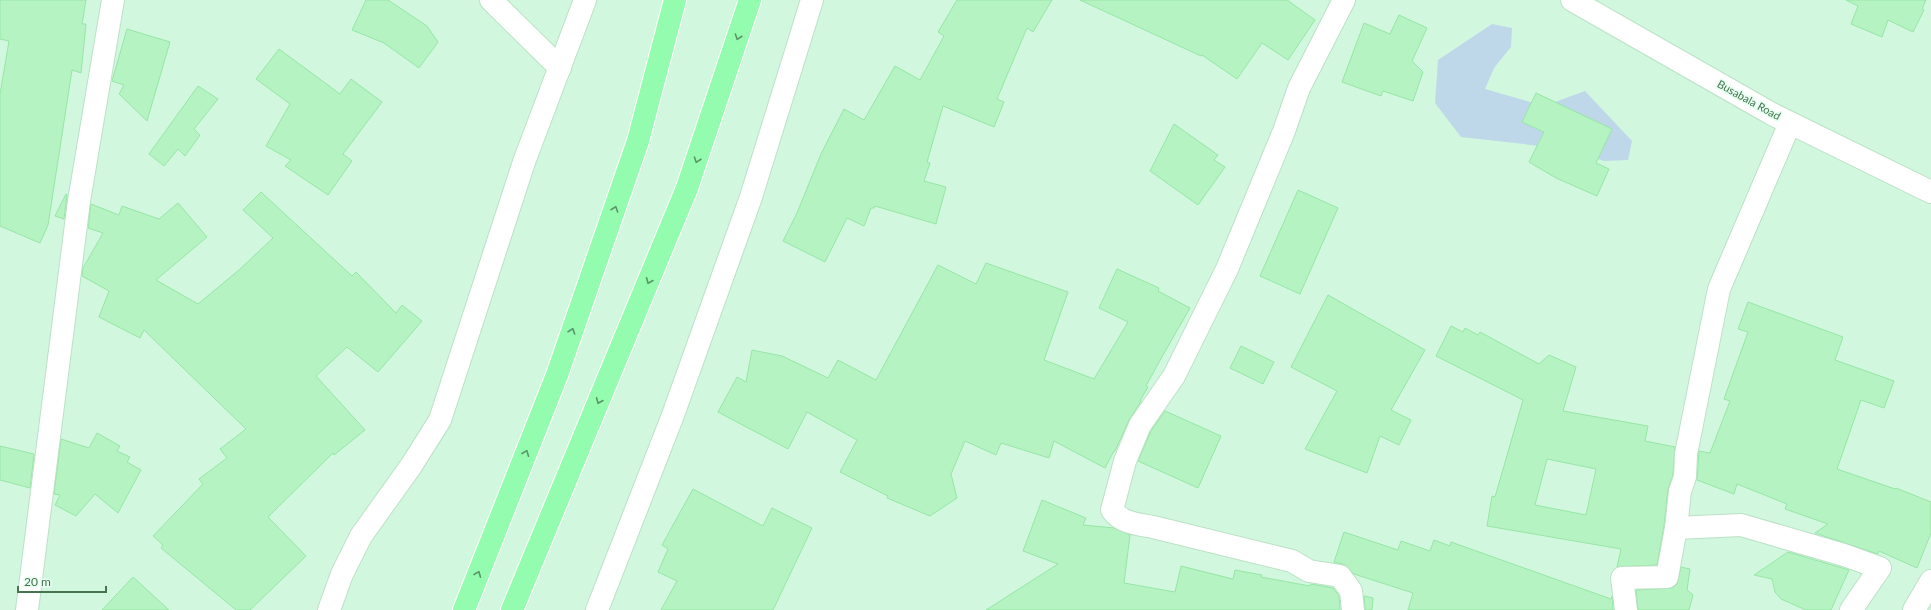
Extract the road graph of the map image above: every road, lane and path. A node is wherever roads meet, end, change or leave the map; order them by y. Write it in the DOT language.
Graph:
graph roads {
  1 [pos="113,0"];
  2 [pos="491,0"];
  3 [pos="585,0"];
  4 [pos="675,0"];
  5 [pos="750,0"];
  6 [pos="812,0"];
  7 [pos="1344,0"];
  8 [pos="1583,2"];
  9 [pos="560,68"];
  10 [pos="1790,123"];
  11 [pos="1931,192"];
  12 [pos="1676,528"];
  13 [pos="1931,581"];
  14 [pos="27,610"];
  15 [pos="329,610"];
  16 [pos="464,610"];
  17 [pos="512,610"];
  18 [pos="596,610"];
  19 [pos="1353,610"];
  20 [pos="1626,610"];
  21 [pos="1850,610"];
  22 [pos="1914,610"];
  1 -- 14 [label="street"];
  2 -- 9 [label="street"];
  3 -- 9 [label="street"];
  16 -- 4 [label="highway, one-way"];
  5 -- 17 [label="highway, one-way"];
  6 -- 18 [label="street"];
  7 -- 19 [label="street"];
  8 -- 10 [label="street, Busabala Road"];
  9 -- 15 [label="street"];
  10 -- 11 [label="street, Busabala Road"];
  10 -- 12 [label="street"];
  12 -- 20 [label="street"];
  12 -- 21 [label="street"];
  13 -- 22 [label="street"];
}
